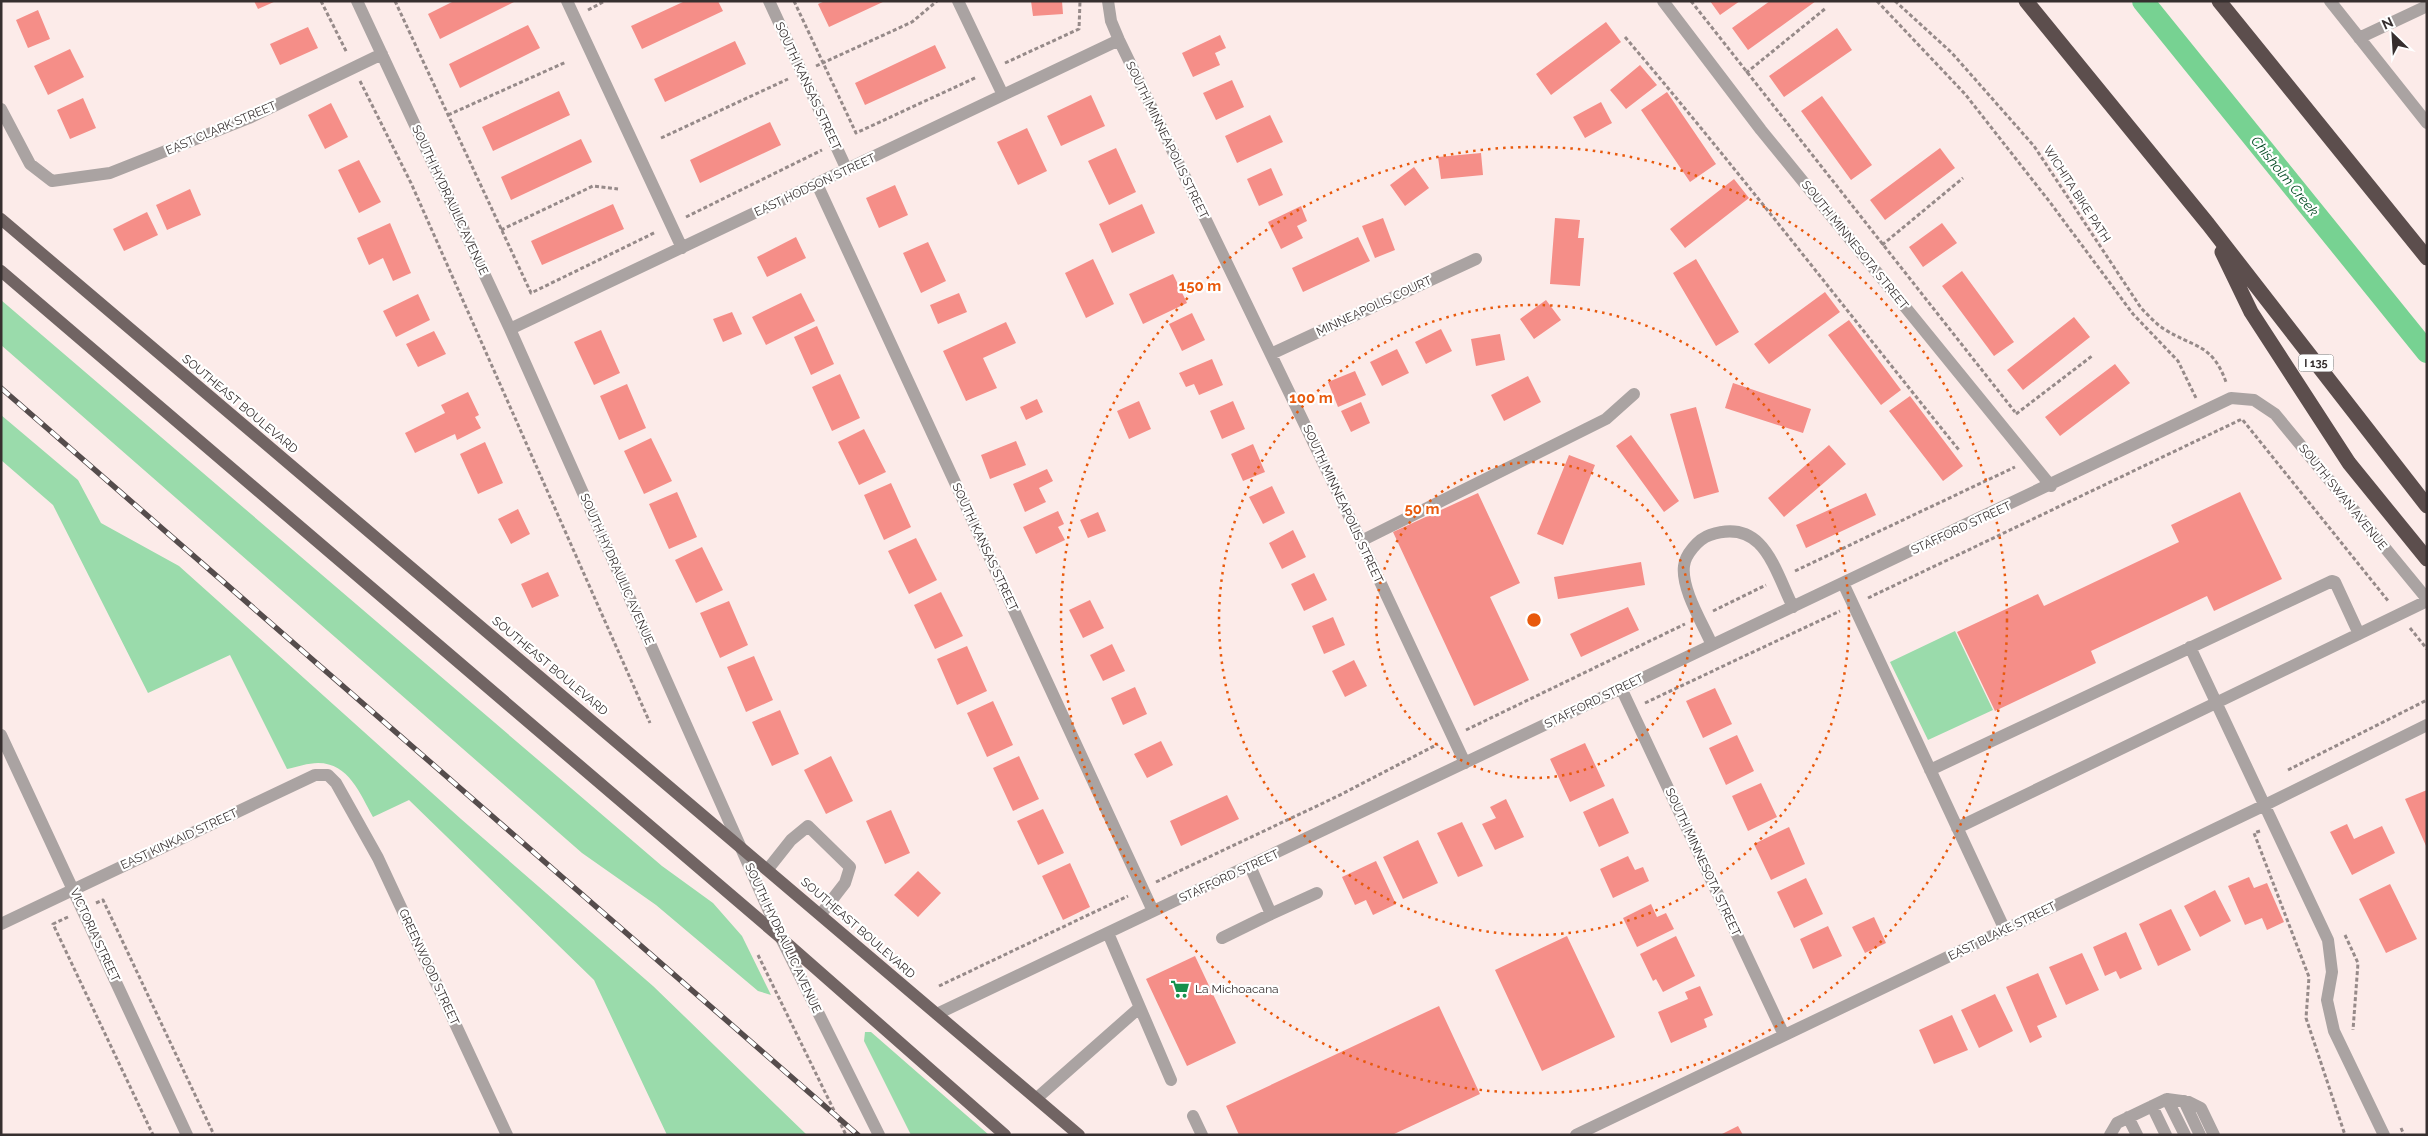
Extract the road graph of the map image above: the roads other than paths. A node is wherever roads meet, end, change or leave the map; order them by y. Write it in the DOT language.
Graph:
graph roads {
  1 [pos="357,1"];
  2 [pos="566,1"];
  3 [pos="769,1"];
  4 [pos="958,1"];
  5 [pos="1108,1"];
  6 [pos="1663,1"];
  7 [pos="2026,1"];
  8 [pos="2219,1"];
  9 [pos="2330,1"];
  10 [pos="2427,6"];
  11 [pos="2359,38"];
  12 [pos="1119,40"];
  13 [pos="382,54"];
  14 [pos="1003,96"];
  15 [pos="1,109"];
  16 [pos="2427,123"];
  17 [pos="847,170"];
  18 [pos="818,184"];
  19 [pos="2366,184"];
  20 [pos="1,219"];
  21 [pos="2208,224"];
  22 [pos="682,248"];
  23 [pos="2427,248"];
  24 [pos="2427,258"];
  25 [pos="1476,259"];
  26 [pos="1,271"];
  27 [pos="510,329"];
  28 [pos="1271,354"];
  29 [pos="1634,394"];
  30 [pos="2254,400"];
  31 [pos="2051,486"];
  32 [pos="2426,504"];
  33 [pos="1361,541"];
  34 [pos="2427,559"];
  35 [pos="1843,583"];
  36 [pos="2427,600"];
  37 [pos="1793,607"];
  38 [pos="2359,634"];
  39 [pos="1712,645"];
  40 [pos="2190,647"];
  41 [pos="1621,688"];
  42 [pos="2217,704"];
  43 [pos="2427,726"];
  44 [pos="1,735"];
  45 [pos="1464,764"];
  46 [pos="1930,770"];
  47 [pos="346,802"];
  48 [pos="2266,805"];
  49 [pos="1957,828"];
  50 [pos="739,844"];
  51 [pos="1250,866"];
  52 [pos="768,869"];
  53 [pos="74,889"];
  54 [pos="1317,893"];
  55 [pos="1153,911"];
  56 [pos="821,914"];
  57 [pos="1271,914"];
  58 [pos="1,924"];
  59 [pos="2005,930"];
  60 [pos="1108,933"];
  61 [pos="780,938"];
  62 [pos="1222,938"];
  63 [pos="1139,1008"];
  64 [pos="937,1014"];
  65 [pos="1784,1035"];
  66 [pos="1171,1080"];
  67 [pos="1037,1098"];
  68 [pos="2167,1099"];
  69 [pos="2184,1101"];
  70 [pos="2152,1106"];
  71 [pos="1193,1116"];
  72 [pos="2122,1120"];
  73 [pos="187,1135"];
  74 [pos="507,1135"];
  75 [pos="879,1135"];
  76 [pos="1005,1135"];
  77 [pos="1079,1135"];
  78 [pos="1202,1135"];
  79 [pos="1576,1135"];
  80 [pos="2110,1135"];
  81 [pos="2122,1135"];
  82 [pos="2137,1135"];
  83 [pos="2166,1135"];
  84 [pos="2185,1135"];
  85 [pos="2200,1135"];
  86 [pos="2214,1135"];
  87 [pos="2384,1135"];
  1 -- 13 [label="street, SOUTH HYDRAULIC AVENUE"];
  2 -- 22 [label="street"];
  3 -- 17 [label="street, SOUTH KANSAS STREET"];
  4 -- 14 [label="street"];
  5 -- 12 [label="street, SOUTH MINNEAPOLIS STREET"];
  6 -- 31 [label="street, SOUTH MINNESOTA STREET"];
  7 -- 21 [label="highway, I 135"];
  8 -- 19 [label="highway"];
  9 -- 11 [label="street"];
  10 -- 11 [label="street"];
  11 -- 16 [label="street"];
  12 -- 14 [label="street, EAST HODSON STREET"];
  12 -- 28 [label="street, SOUTH MINNEAPOLIS STREET"];
  13 -- 15 [label="street, EAST CLARK STREET"];
  13 -- 27 [label="street, SOUTH HYDRAULIC AVENUE"];
  14 -- 17 [label="street, EAST HODSON STREET"];
  17 -- 18 [label="street, EAST HODSON STREET"];
  18 -- 22 [label="street, EAST HODSON STREET"];
  18 -- 55 [label="street, SOUTH KANSAS STREET"];
  19 -- 23 [label="highway"];
  19 -- 24 [label="highway"];
  20 -- 50 [label="main road, SOUTHEAST BOULEVARD"];
  21 -- 32 [label="highway, I 135"];
  21 -- 34 [label="highway"];
  22 -- 27 [label="street, EAST HODSON STREET"];
  25 -- 28 [label="street, MINNEAPOLIS COURT"];
  26 -- 61 [label="main road"];
  27 -- 50 [label="street, SOUTH HYDRAULIC AVENUE"];
  28 -- 33 [label="street, SOUTH MINNEAPOLIS STREET"];
  29 -- 33 [label="street"];
  30 -- 31 [label="street, STAFFORD STREET"];
  30 -- 36 [label="street, SOUTH SWAN AVENUE"];
  31 -- 35 [label="street, STAFFORD STREET"];
  33 -- 45 [label="street, SOUTH MINNEAPOLIS STREET"];
  35 -- 37 [label="street, STAFFORD STREET"];
  35 -- 46 [label="street"];
  36 -- 38 [label="street"];
  37 -- 39 [label="street, STAFFORD STREET"];
  37 -- 39 [label="street"];
  38 -- 40 [label="street"];
  38 -- 42 [label="street"];
  39 -- 41 [label="street, STAFFORD STREET"];
  40 -- 42 [label="street"];
  40 -- 46 [label="street"];
  41 -- 45 [label="street, STAFFORD STREET"];
  41 -- 65 [label="street, SOUTH MINNESOTA STREET"];
  42 -- 48 [label="street"];
  42 -- 49 [label="street"];
  43 -- 48 [label="street, EAST BLAKE STREET"];
  44 -- 53 [label="street, VICTORIA STREET"];
  45 -- 51 [label="street, STAFFORD STREET"];
  46 -- 49 [label="street"];
  47 -- 53 [label="street, EAST KINKAID STREET"];
  47 -- 74 [label="street, GREENWOOD STREET"];
  48 -- 59 [label="street, EAST BLAKE STREET"];
  48 -- 87 [label="street"];
  49 -- 59 [label="street"];
  50 -- 52 [label="main road, SOUTHEAST BOULEVARD"];
  50 -- 61 [label="street, SOUTH HYDRAULIC AVENUE"];
  51 -- 55 [label="street, STAFFORD STREET"];
  51 -- 57 [label="street"];
  52 -- 56 [label="main road, SOUTHEAST BOULEVARD"];
  52 -- 56 [label="street"];
  53 -- 58 [label="street, EAST KINKAID STREET"];
  53 -- 73 [label="street, VICTORIA STREET"];
  54 -- 57 [label="street"];
  55 -- 60 [label="street, STAFFORD STREET"];
  56 -- 64 [label="main road, SOUTHEAST BOULEVARD"];
  57 -- 62 [label="street"];
  59 -- 65 [label="street, EAST BLAKE STREET"];
  60 -- 63 [label="street"];
  60 -- 64 [label="street, STAFFORD STREET"];
  61 -- 75 [label="street, SOUTH HYDRAULIC AVENUE"];
  61 -- 76 [label="main road"];
  63 -- 66 [label="street"];
  63 -- 67 [label="street"];
  64 -- 67 [label="main road, SOUTHEAST BOULEVARD"];
  65 -- 79 [label="street, EAST BLAKE STREET"];
  67 -- 77 [label="main road, SOUTHEAST BOULEVARD"];
  68 -- 69 [label="street"];
  68 -- 70 [label="street"];
  68 -- 84 [label="street"];
  69 -- 85 [label="street"];
  69 -- 86 [label="street"];
  70 -- 72 [label="street"];
  70 -- 83 [label="street"];
  71 -- 78 [label="street"];
  72 -- 80 [label="street"];
  72 -- 81 [label="street"];
  72 -- 82 [label="street"];
}
